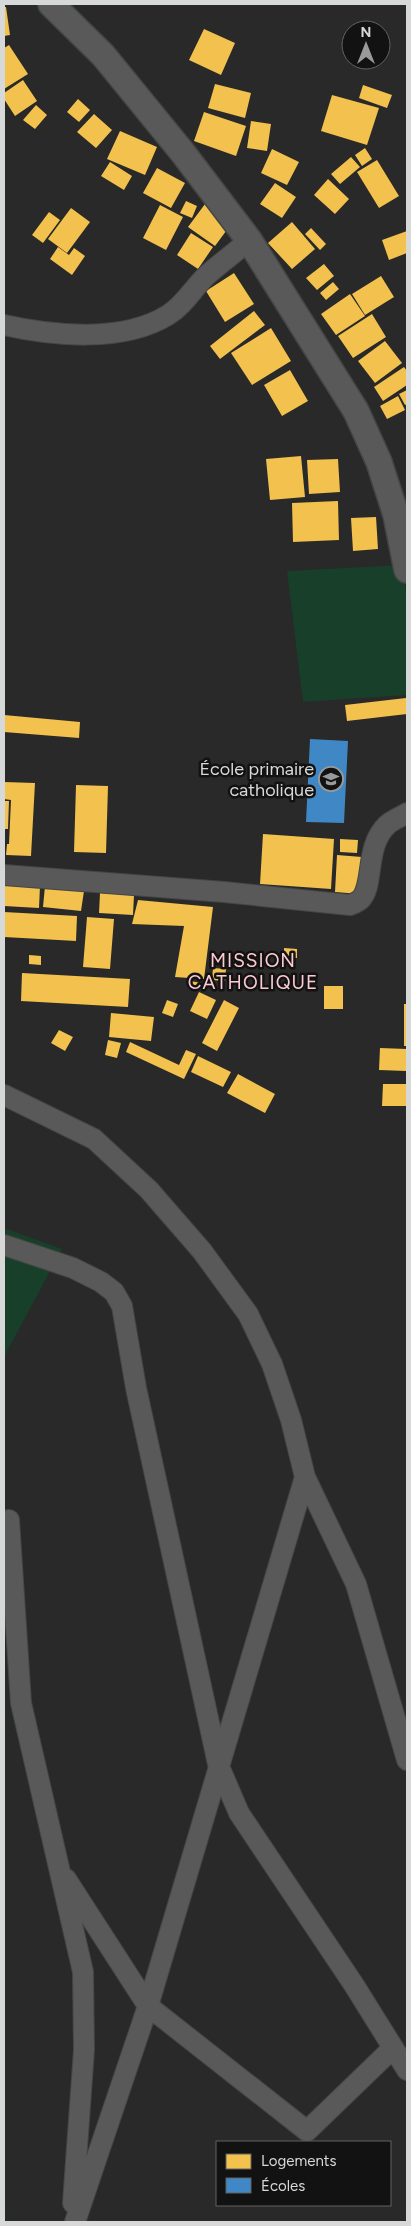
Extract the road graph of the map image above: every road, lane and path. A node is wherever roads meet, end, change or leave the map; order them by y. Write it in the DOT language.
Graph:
graph roads {
  1 [pos="51,4"];
  2 [pos="249,240"];
  3 [pos="4,325"];
  4 [pos="401,515"];
  5 [pos="407,570"];
  6 [pos="407,813"];
  7 [pos="4,875"];
  8 [pos="4,1095"];
  9 [pos="4,1245"];
  10 [pos="304,1477"];
  11 [pos="9,1520"];
  12 [pos="407,1760"];
  13 [pos="218,1764"];
  14 [pos="57,1865"];
  15 [pos="148,2006"];
  16 [pos="393,2048"];
  17 [pos="407,2070"];
  18 [pos="73,2222"];
  1 -- 2 [label="street"];
  2 -- 3 [label="street"];
  2 -- 4 [label="street"];
  4 -- 5 [label="street"];
  6 -- 7 [label="street"];
  8 -- 10 [label="street"];
  9 -- 13 [label="street"];
  10 -- 12 [label="street"];
  10 -- 13 [label="street"];
  11 -- 14 [label="street"];
  13 -- 15 [label="street"];
  13 -- 16 [label="street"];
  14 -- 15 [label="street"];
  14 -- 18 [label="street"];
  15 -- 16 [label="street"];
  15 -- 18 [label="street"];
  16 -- 17 [label="street"];
}
